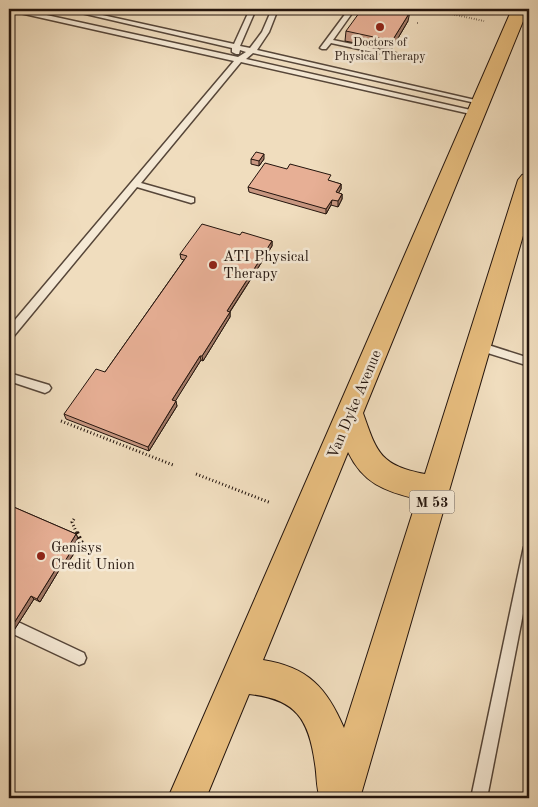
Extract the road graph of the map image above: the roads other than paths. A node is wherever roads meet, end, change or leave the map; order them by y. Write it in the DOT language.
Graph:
graph roads {
  1 [pos="11,9"];
  2 [pos="67,9"];
  3 [pos="253,9"];
  4 [pos="275,9"];
  5 [pos="352,9"];
  6 [pos="520,9"];
  7 [pos="329,41"];
  8 [pos="236,47"];
  9 [pos="324,48"];
  10 [pos="254,51"];
  11 [pos="411,59"];
  12 [pos="238,61"];
  13 [pos="478,108"];
  14 [pos="529,180"];
  15 [pos="136,184"];
  16 [pos="191,200"];
  17 [pos="14,320"];
  18 [pos="9,334"];
  19 [pos="479,346"];
  20 [pos="529,362"];
  21 [pos="9,376"];
  22 [pos="45,388"];
  23 [pos="350,414"];
  24 [pos="435,490"];
  25 [pos="529,551"];
  26 [pos="16,628"];
  27 [pos="79,658"];
  28 [pos="238,675"];
  29 [pos="186,798"];
  30 [pos="340,798"];
  31 [pos="479,798"];
  1 -- 12 [label="lane"];
  2 -- 8 [label="lane"];
  3 -- 8 [label="lane"];
  4 -- 10 [label="lane"];
  5 -- 7 [label="lane"];
  6 -- 13 [label="main road, Van Dyke Avenue"];
  7 -- 9 [label="lane"];
  7 -- 11 [label="lane"];
  8 -- 10 [label="lane"];
  8 -- 12 [label="lane"];
  10 -- 12 [label="lane"];
  10 -- 13 [label="lane"];
  12 -- 13 [label="lane"];
  12 -- 15 [label="lane"];
  13 -- 23 [label="main road, Van Dyke Avenue"];
  14 -- 19 [label="main road, M 53"];
  15 -- 16 [label="lane"];
  15 -- 17 [label="lane"];
  17 -- 18 [label="lane"];
  19 -- 20 [label="lane"];
  19 -- 24 [label="main road, M 53"];
  21 -- 22 [label="lane"];
  23 -- 24 [label="main road"];
  23 -- 28 [label="main road, Van Dyke Avenue"];
  24 -- 30 [label="main road, M 53"];
  25 -- 31 [label="lane"];
  26 -- 27 [label="lane"];
  28 -- 29 [label="main road, Van Dyke Avenue"];
  28 -- 30 [label="main road"];
}
